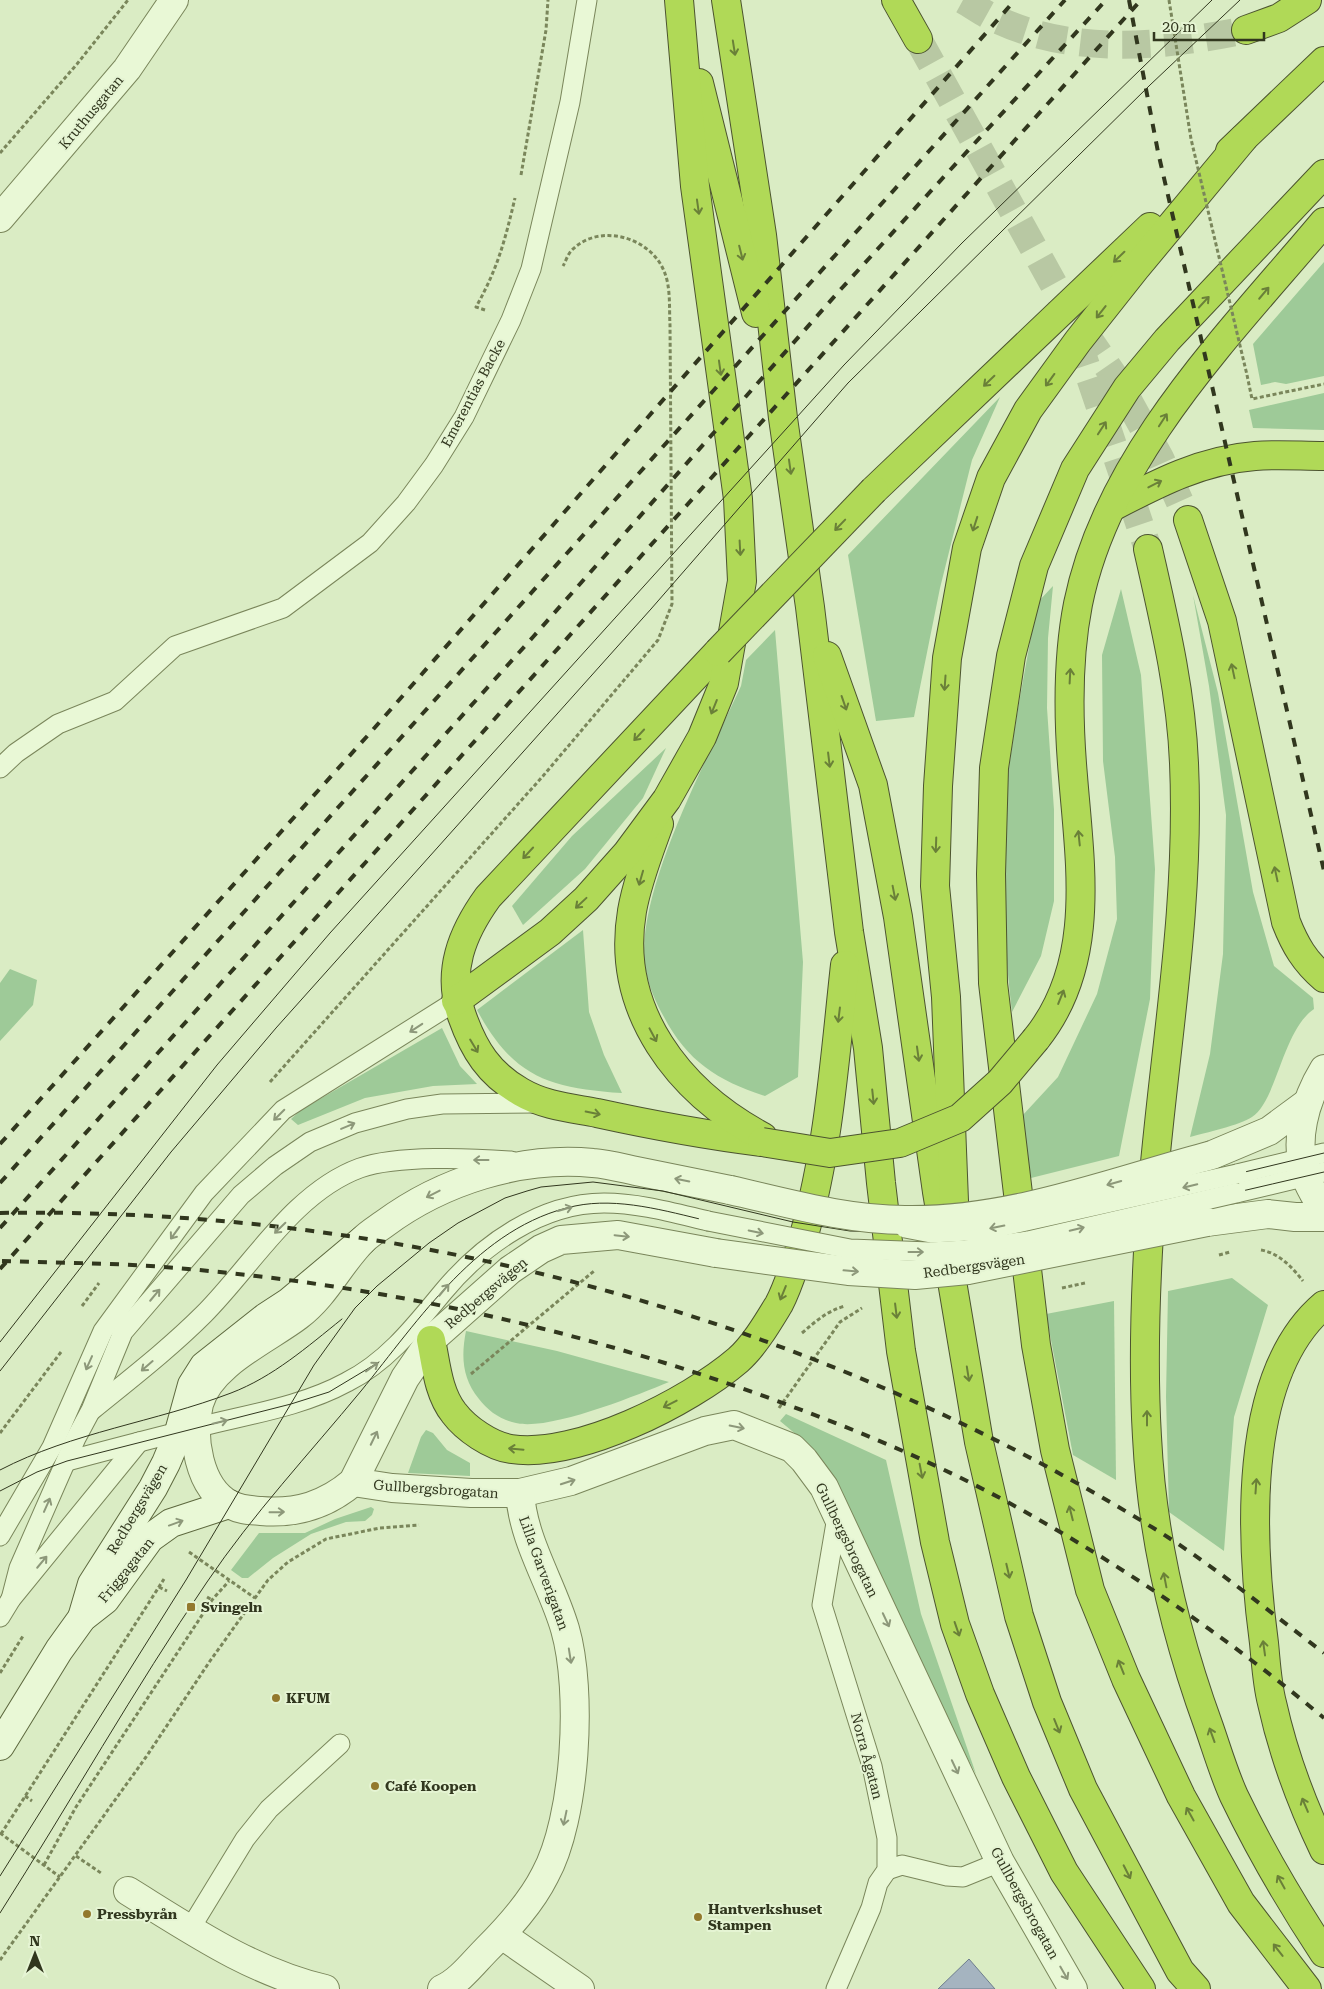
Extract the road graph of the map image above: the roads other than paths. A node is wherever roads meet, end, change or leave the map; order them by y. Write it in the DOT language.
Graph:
graph roads {
  1 [pos="174,0"];
  2 [pos="587,0"];
  3 [pos="679,0"];
  4 [pos="726,0"];
  5 [pos="896,0"];
  6 [pos="1307,0"];
  7 [pos="1246,30"];
  8 [pos="918,39"];
  9 [pos="1324,61"];
  10 [pos="1243,139"];
  11 [pos="1324,174"];
  12 [pos="0,218"];
  13 [pos="1324,222"];
  14 [pos="783,418"];
  15 [pos="1296,456"];
  16 [pos="1324,456"];
  17 [pos="1324,469"];
  18 [pos="1112,507"];
  19 [pos="1188,520"];
  20 [pos="1148,549"];
  21 [pos="810,607"];
  22 [pos="0,768"];
  23 [pos="668,799"];
  24 [pos="849,932"];
  25 [pos="1324,978"];
  26 [pos="456,1001"];
  27 [pos="1324,1069"];
  28 [pos="1307,1103"];
  29 [pos="545,1104"];
  30 [pos="764,1141"];
  31 [pos="547,1163"];
  32 [pos="1314,1165"];
  33 [pos="1234,1205"];
  34 [pos="1324,1211"];
  35 [pos="840,1215"];
  36 [pos="1324,1217"];
  37 [pos="850,1249"];
  38 [pos="716,1253"];
  39 [pos="1323,1306"];
  40 [pos="960,1326"];
  41 [pos="431,1340"];
  42 [pos="91,1410"];
  43 [pos="187,1430"];
  44 [pos="139,1442"];
  45 [pos="52,1447"];
  46 [pos="67,1461"];
  47 [pos="353,1482"];
  48 [pos="520,1493"];
  49 [pos="229,1504"];
  50 [pos="837,1517"];
  51 [pos="0,1536"];
  52 [pos="11,1599"];
  53 [pos="0,1617"];
  54 [pos="82,1618"];
  55 [pos="340,1744"];
  56 [pos="0,1746"];
  57 [pos="1324,1850"];
  58 [pos="1000,1862"];
  59 [pos="887,1870"];
  60 [pos="128,1891"];
  61 [pos="190,1929"];
  62 [pos="502,1935"];
  63 [pos="1324,1953"];
  64 [pos="325,1989"];
  65 [pos="442,1989"];
  66 [pos="580,1989"];
  67 [pos="836,1989"];
  68 [pos="1073,1989"];
  69 [pos="1142,1989"];
  70 [pos="1196,1989"];
  71 [pos="1307,1989"];
  1 -- 12 [label="street, Kruthusgatan"];
  2 -- 22 [label="lane, Emerentias Backe"];
  3 -- 14 [label="highway, one-way"];
  3 -- 23 [label="highway, one-way"];
  4 -- 14 [label="highway, one-way"];
  5 -- 8 [label="highway"];
  6 -- 7 [label="highway"];
  9 -- 10 [label="highway"];
  10 -- 26 [label="highway, one-way, bridge"];
  10 -- 40 [label="highway, one-way"];
  71 -- 11 [label="highway, one-way"];
  18 -- 13 [label="highway, one-way"];
  14 -- 21 [label="highway, one-way"];
  15 -- 16 [label="highway"];
  15 -- 17 [label="highway"];
  18 -- 15 [label="highway, one-way"];
  30 -- 18 [label="highway, one-way, bridge"];
  25 -- 19 [label="highway, one-way"];
  63 -- 20 [label="highway, one-way"];
  21 -- 24 [label="highway, one-way"];
  21 -- 40 [label="highway, one-way"];
  23 -- 26 [label="highway, one-way"];
  23 -- 30 [label="highway, one-way"];
  24 -- 41 [label="highway, one-way"];
  24 -- 69 [label="highway, one-way"];
  26 -- 29 [label="highway, one-way"];
  26 -- 45 [label="lane, one-way"];
  27 -- 28 [label="street, Redbergsvägen"];
  28 -- 32 [label="street, Redbergsvägen"];
  28 -- 35 [label="street, Redbergsvägen, one-way, bridge"];
  29 -- 30 [label="highway, one-way"];
  42 -- 29 [label="lane, one-way"];
  35 -- 31 [label="street, Redbergsvägen, one-way, bridge"];
  31 -- 42 [label="lane, one-way"];
  31 -- 43 [label="street, Redbergsvägen, one-way"];
  32 -- 33 [label="lane"];
  32 -- 34 [label="street, Redbergsvägen"];
  32 -- 35 [label="lane, one-way, bridge"];
  33 -- 36 [label="street, Redbergsvägen"];
  37 -- 33 [label="lane, one-way, bridge"];
  38 -- 33 [label="street, Redbergsvägen, one-way, bridge"];
  37 -- 38 [label="lane, bridge"];
  43 -- 37 [label="lane, one-way, bridge"];
  41 -- 38 [label="street, Redbergsvägen, one-way"];
  57 -- 39 [label="highway, one-way"];
  40 -- 70 [label="highway, one-way"];
  47 -- 41 [label="street, Redbergsvägen, one-way"];
  42 -- 45 [label="lane"];
  42 -- 46 [label="lane"];
  43 -- 44 [label="lane"];
  43 -- 49 [label="street, Redbergsvägen"];
  43 -- 54 [label="street, Redbergsvägen"];
  44 -- 46 [label="lane"];
  52 -- 44 [label="lane, one-way"];
  45 -- 51 [label="lane"];
  52 -- 46 [label="lane, one-way"];
  47 -- 48 [label="street, Gullbergsbrogatan"];
  49 -- 47 [label="street, Redbergsvägen, one-way"];
  48 -- 50 [label="street, Gullbergsbrogatan, one-way"];
  48 -- 62 [label="street, Lilla Garverigatan, one-way"];
  54 -- 49 [label="street, Friggagatan, one-way"];
  50 -- 58 [label="street, Gullbergsbrogatan, one-way"];
  50 -- 59 [label="lane, Norra Ågatan"];
  52 -- 53 [label="lane"];
  54 -- 56 [label="street, Friggagatan"];
  55 -- 61 [label="lane"];
  58 -- 59 [label="lane"];
  58 -- 68 [label="street, Gullbergsbrogatan, one-way"];
  59 -- 67 [label="lane, Norra Ågatan"];
  60 -- 61 [label="street"];
  61 -- 64 [label="street"];
  62 -- 65 [label="street, Lilla Garverigatan"];
  62 -- 66 [label="street"];
}
